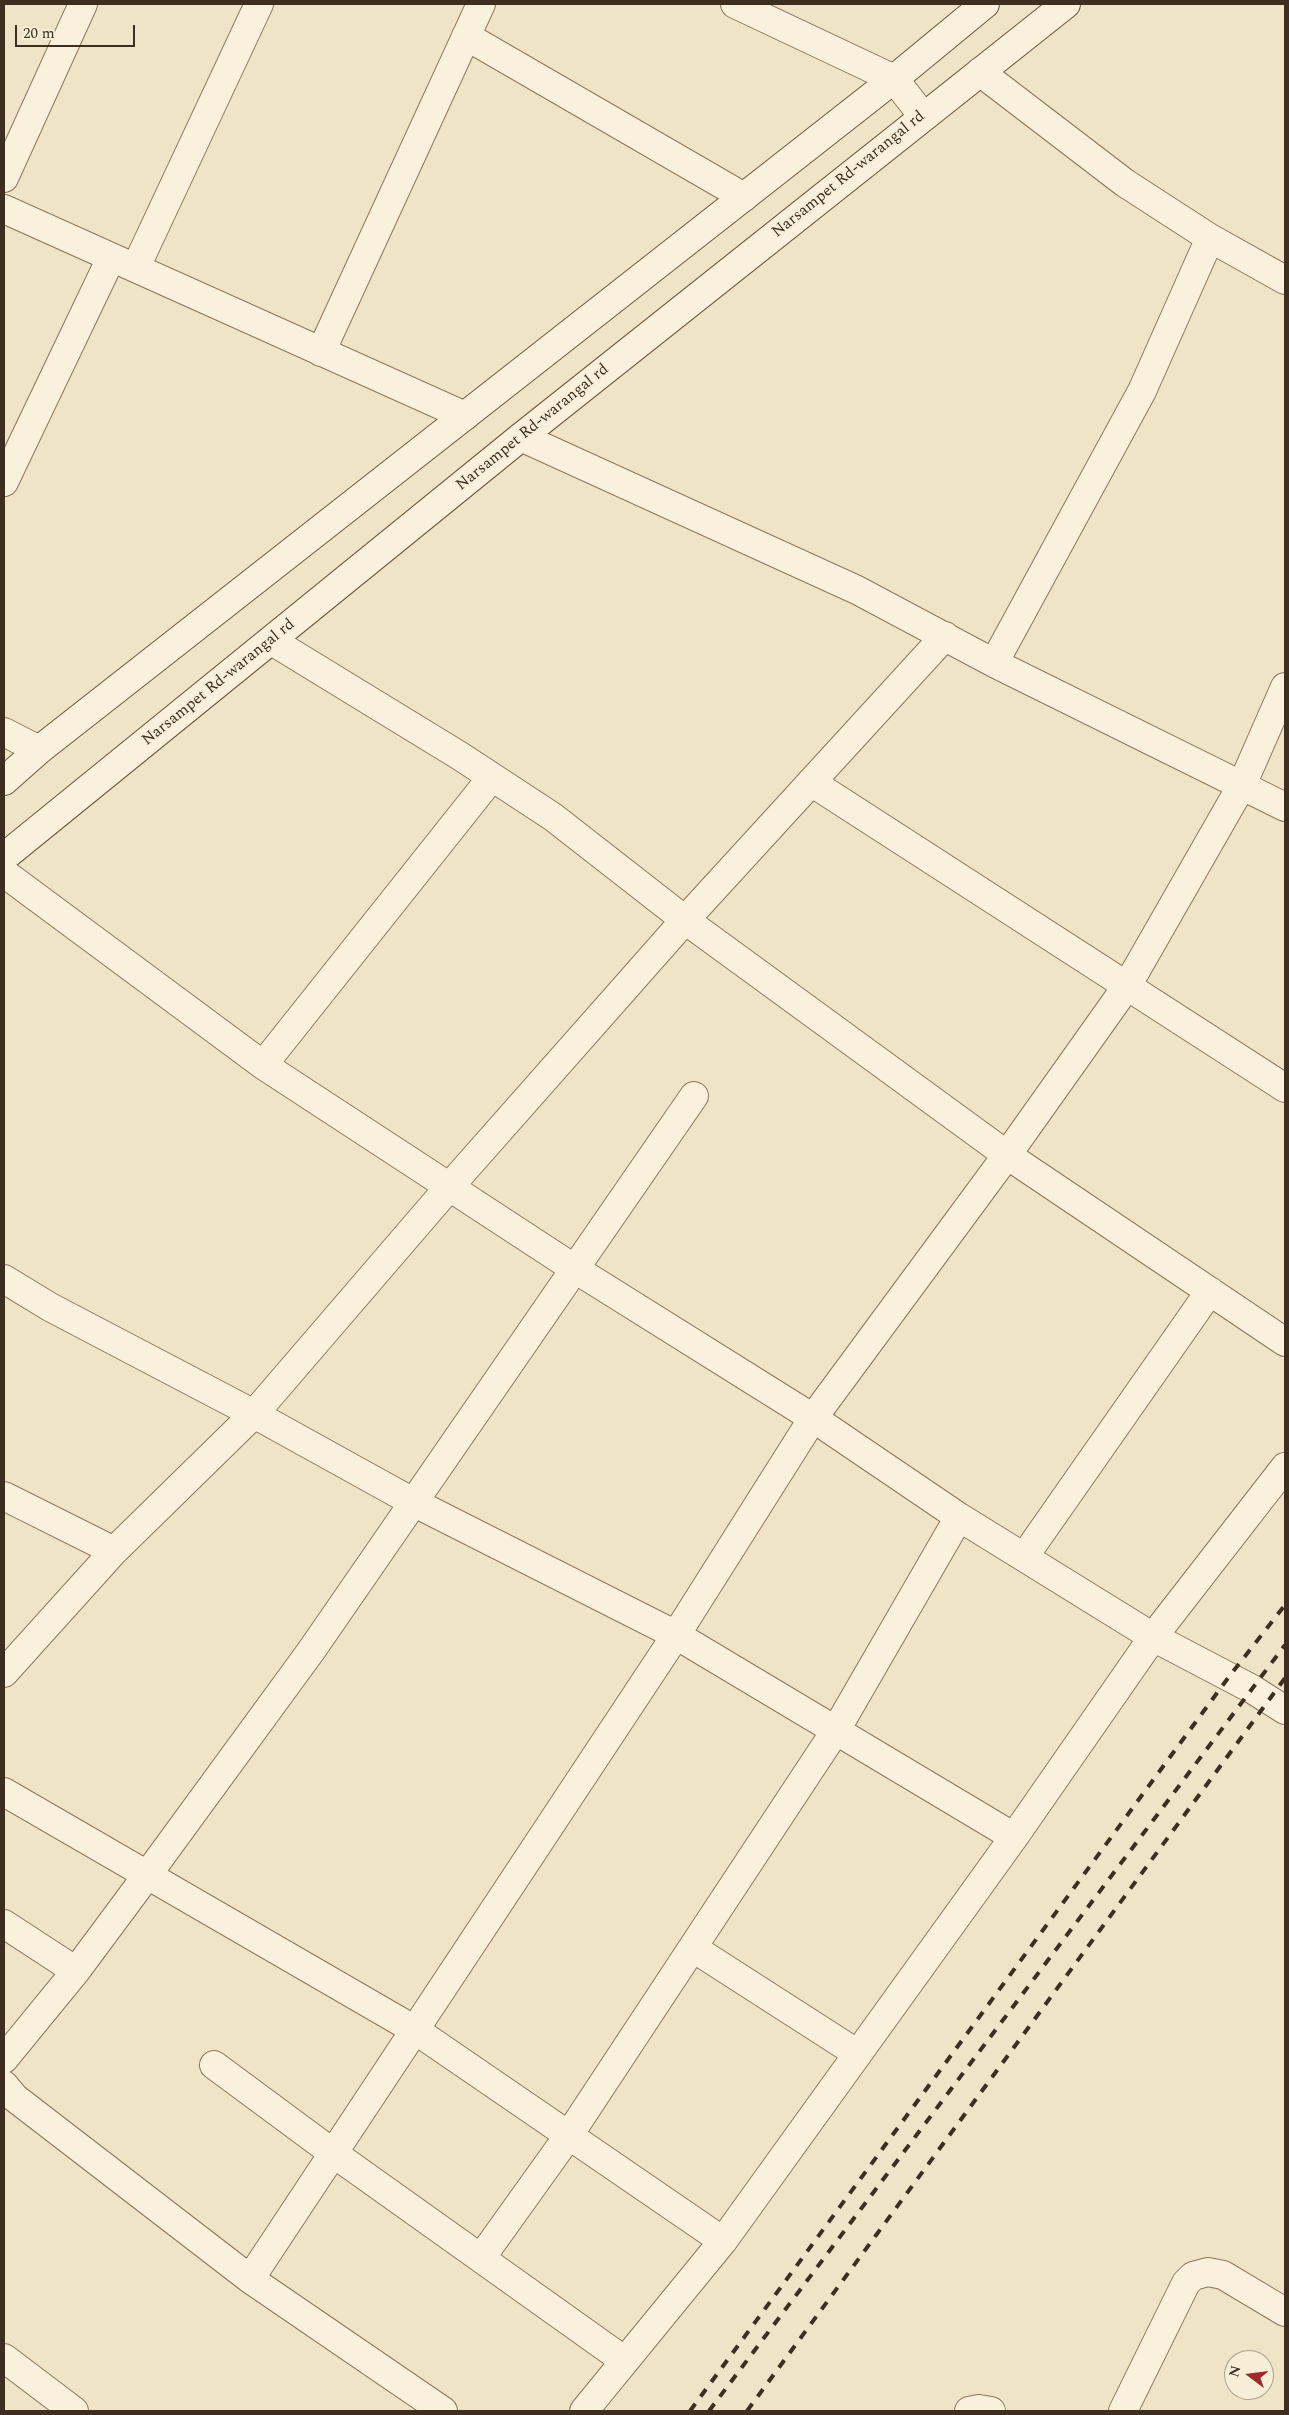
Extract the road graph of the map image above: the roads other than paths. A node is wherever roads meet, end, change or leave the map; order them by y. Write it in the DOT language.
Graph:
graph roads {
  1 [pos="83,4"];
  2 [pos="259,4"];
  3 [pos="481,4"];
  4 [pos="735,4"];
  5 [pos="986,4"];
  6 [pos="1066,4"];
  7 [pos="782,13"];
  8 [pos="466,36"];
  9 [pos="980,72"];
  10 [pos="894,79"];
  11 [pos="923,116"];
  12 [pos="4,178"];
  13 [pos="744,197"];
  14 [pos="4,209"];
  15 [pos="1210,238"];
  16 [pos="124,262"];
  17 [pos="1285,280"];
  18 [pos="321,352"];
  19 [pos="465,416"];
  20 [pos="521,436"];
  21 [pos="4,482"];
  22 [pos="945,636"];
  23 [pos="272,640"];
  24 [pos="994,663"];
  25 [pos="1285,687"];
  26 [pos="4,732"];
  27 [pos="39,750"];
  28 [pos="492,777"];
  29 [pos="4,781"];
  30 [pos="810,782"];
  31 [pos="1242,785"];
  32 [pos="1285,807"];
  33 [pos="4,857"];
  34 [pos="4,873"];
  35 [pos="685,920"];
  36 [pos="1127,986"];
  37 [pos="263,1065"];
  38 [pos="1285,1088"];
  39 [pos="694,1096"];
  40 [pos="1007,1155"];
  41 [pos="450,1186"];
  42 [pos="575,1269"];
  43 [pos="4,1279"];
  44 [pos="1210,1291"];
  45 [pos="1285,1342"];
  46 [pos="254,1414"];
  47 [pos="813,1418"];
  48 [pos="1285,1466"];
  49 [pos="4,1496"];
  50 [pos="412,1502"];
  51 [pos="959,1517"];
  52 [pos="114,1551"];
  53 [pos="1024,1557"];
  54 [pos="676,1635"];
  55 [pos="1153,1637"];
  56 [pos="4,1673"];
  57 [pos="1285,1710"];
  58 [pos="836,1730"];
  59 [pos="4,1792"];
  60 [pos="1014,1836"];
  61 [pos="148,1874"];
  62 [pos="4,1924"];
  63 [pos="693,1948"];
  64 [pos="76,1970"];
  65 [pos="415,2030"];
  66 [pos="858,2054"];
  67 [pos="4,2059"];
  68 [pos="214,2065"];
  69 [pos="4,2085"];
  70 [pos="569,2135"];
  71 [pos="333,2154"];
  72 [pos="723,2241"];
  73 [pos="481,2258"];
  74 [pos="250,2280"];
  75 [pos="1285,2312"];
  76 [pos="4,2358"];
  77 [pos="625,2361"];
  78 [pos="74,2411"];
  79 [pos="443,2411"];
  80 [pos="584,2411"];
  81 [pos="969,2411"];
  82 [pos="991,2411"];
  83 [pos="1123,2411"];
  1 -- 12 [label="street"];
  2 -- 16 [label="street"];
  3 -- 8 [label="street"];
  4 -- 7 [label="street"];
  5 -- 10 [label="street"];
  6 -- 9 [label="street, Narsampet Rd-warangal rd"];
  7 -- 10 [label="street"];
  8 -- 13 [label="street"];
  8 -- 18 [label="street"];
  9 -- 11 [label="street, Narsampet Rd-warangal rd"];
  9 -- 15 [label="street"];
  10 -- 11 [label="street"];
  10 -- 13 [label="street"];
  11 -- 20 [label="street, Narsampet Rd-warangal rd"];
  13 -- 19 [label="street"];
  14 -- 16 [label="street"];
  15 -- 17 [label="street"];
  15 -- 24 [label="street"];
  16 -- 18 [label="street"];
  16 -- 21 [label="street"];
  18 -- 19 [label="street"];
  19 -- 27 [label="street"];
  20 -- 22 [label="street"];
  20 -- 23 [label="street, Narsampet Rd-warangal rd"];
  22 -- 24 [label="street"];
  22 -- 30 [label="street"];
  23 -- 28 [label="street"];
  23 -- 33 [label="street, Narsampet Rd-warangal rd"];
  24 -- 31 [label="street"];
  25 -- 31 [label="street"];
  26 -- 27 [label="street"];
  27 -- 29 [label="street"];
  28 -- 35 [label="street"];
  28 -- 37 [label="street"];
  30 -- 35 [label="street"];
  30 -- 36 [label="street"];
  31 -- 32 [label="street"];
  31 -- 36 [label="street"];
  34 -- 37 [label="street"];
  35 -- 40 [label="street"];
  35 -- 41 [label="street"];
  36 -- 38 [label="street"];
  36 -- 40 [label="street"];
  37 -- 41 [label="street"];
  39 -- 42 [label="street"];
  40 -- 44 [label="street"];
  40 -- 47 [label="street"];
  41 -- 42 [label="street"];
  41 -- 46 [label="street"];
  42 -- 47 [label="street"];
  42 -- 50 [label="street"];
  43 -- 46 [label="street"];
  44 -- 45 [label="street"];
  44 -- 53 [label="street"];
  46 -- 50 [label="street"];
  46 -- 52 [label="street"];
  47 -- 51 [label="street"];
  47 -- 54 [label="street"];
  48 -- 55 [label="street"];
  49 -- 52 [label="street"];
  50 -- 54 [label="street"];
  50 -- 61 [label="street"];
  51 -- 53 [label="street"];
  51 -- 58 [label="street"];
  52 -- 56 [label="street"];
  53 -- 55 [label="street"];
  54 -- 58 [label="street"];
  54 -- 65 [label="street"];
  55 -- 57 [label="street"];
  55 -- 60 [label="street"];
  58 -- 60 [label="street"];
  58 -- 63 [label="street"];
  59 -- 61 [label="street"];
  60 -- 66 [label="street"];
  61 -- 64 [label="street"];
  61 -- 65 [label="street"];
  62 -- 64 [label="street"];
  63 -- 66 [label="street"];
  63 -- 70 [label="street"];
  64 -- 67 [label="street"];
  65 -- 70 [label="street"];
  65 -- 71 [label="street"];
  66 -- 72 [label="street"];
  68 -- 71 [label="street"];
  69 -- 74 [label="street"];
  70 -- 72 [label="street"];
  70 -- 73 [label="street"];
  71 -- 73 [label="street"];
  71 -- 74 [label="street"];
  72 -- 77 [label="street"];
  73 -- 77 [label="street"];
  74 -- 79 [label="street"];
  75 -- 83 [label="street"];
  76 -- 78 [label="street"];
  77 -- 80 [label="street"];
  81 -- 82 [label="street"];
}
